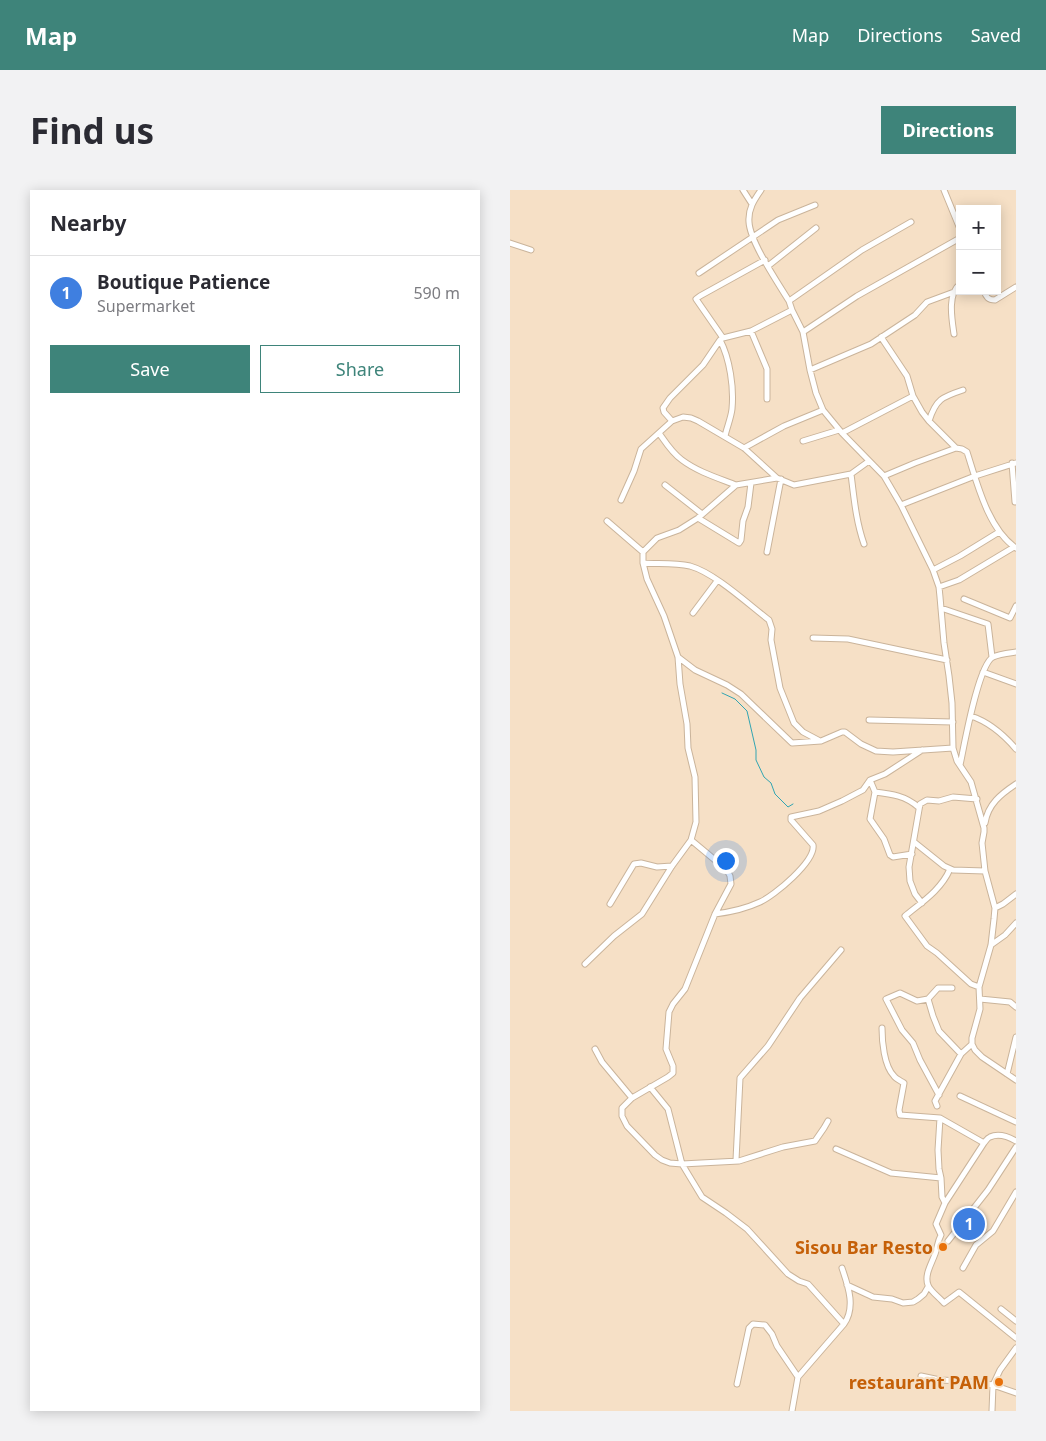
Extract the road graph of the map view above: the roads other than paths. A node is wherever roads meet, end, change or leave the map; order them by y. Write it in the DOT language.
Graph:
graph roads {
  1 [pos="743,190"];
  2 [pos="761,190"];
  3 [pos="944,190"];
  4 [pos="752,204"];
  5 [pos="815,205"];
  6 [pos="956,219"];
  7 [pos="911,222"];
  8 [pos="816,228"];
  9 [pos="752,238"];
  10 [pos="956,240"];
  11 [pos="510,243"];
  12 [pos="531,250"];
  13 [pos="765,260"];
  14 [pos="768,266"];
  15 [pos="699,273"];
  16 [pos="1016,287"];
  17 [pos="956,288"];
  18 [pos="954,292"];
  19 [pos="985,295"];
  20 [pos="789,301"];
  21 [pos="792,310"];
  22 [pos="751,331"];
  23 [pos="803,332"];
  24 [pos="954,334"];
  25 [pos="880,337"];
  26 [pos="721,339"];
  27 [pos="810,370"];
  28 [pos="963,390"];
  29 [pos="913,396"];
  30 [pos="766,399"];
  31 [pos="823,410"];
  32 [pos="672,421"];
  33 [pos="929,421"];
  34 [pos="840,432"];
  35 [pos="659,433"];
  36 [pos="725,436"];
  37 [pos="803,441"];
  38 [pos="744,448"];
  39 [pos="956,448"];
  40 [pos="869,461"];
  41 [pos="1014,463"];
  42 [pos="851,474"];
  43 [pos="884,476"];
  44 [pos="975,476"];
  45 [pos="779,478"];
  46 [pos="751,483"];
  47 [pos="665,484"];
  48 [pos="736,486"];
  49 [pos="621,500"];
  50 [pos="1015,502"];
  51 [pos="901,505"];
  52 [pos="700,517"];
  53 [pos="607,521"];
  54 [pos="999,532"];
  55 [pos="864,544"];
  56 [pos="1015,547"];
  57 [pos="643,552"];
  58 [pos="767,552"];
  59 [pos="643,563"];
  60 [pos="933,570"];
  61 [pos="717,580"];
  62 [pos="938,588"];
  63 [pos="964,599"];
  64 [pos="1016,606"];
  65 [pos="941,608"];
  66 [pos="693,613"];
  67 [pos="813,638"];
  68 [pos="1016,652"];
  69 [pos="992,657"];
  70 [pos="678,658"];
  71 [pos="948,660"];
  72 [pos="983,672"];
  73 [pos="1016,684"];
  74 [pos="971,716"];
  75 [pos="869,720"];
  76 [pos="952,722"];
  77 [pos="820,741"];
  78 [pos="953,748"];
  79 [pos="1016,749"];
  80 [pos="922,750"];
  81 [pos="960,766"];
  82 [pos="870,780"];
  83 [pos="1016,784"];
  84 [pos="876,792"];
  85 [pos="977,799"];
  86 [pos="918,807"];
  87 [pos="984,828"];
  88 [pos="691,840"];
  89 [pos="914,842"];
  90 [pos="912,854"];
  91 [pos="672,866"];
  92 [pos="950,869"];
  93 [pos="985,871"];
  94 [pos="1016,894"];
  95 [pos="922,902"];
  96 [pos="610,904"];
  97 [pos="994,908"];
  98 [pos="715,914"];
  99 [pos="1016,923"];
  100 [pos="991,945"];
  101 [pos="841,950"];
  102 [pos="585,964"];
  103 [pos="978,987"];
  104 [pos="952,988"];
  105 [pos="928,1000"];
  106 [pos="980,1000"];
  107 [pos="1016,1007"];
  108 [pos="882,1028"];
  109 [pos="1016,1037"];
  110 [pos="972,1044"];
  111 [pos="595,1048"];
  112 [pos="961,1054"];
  113 [pos="1008,1074"];
  114 [pos="1016,1080"];
  115 [pos="650,1087"];
  116 [pos="938,1095"];
  117 [pos="960,1096"];
  118 [pos="632,1098"];
  119 [pos="937,1106"];
  120 [pos="940,1118"];
  121 [pos="828,1121"];
  122 [pos="1016,1122"];
  123 [pos="1016,1141"];
  124 [pos="984,1143"];
  125 [pos="1016,1147"];
  126 [pos="836,1149"];
  127 [pos="736,1160"];
  128 [pos="682,1164"];
  129 [pos="941,1178"];
  130 [pos="1015,1194"];
  131 [pos="945,1203"];
  132 [pos="948,1241"];
  133 [pos="842,1268"];
  134 [pos="963,1268"];
  135 [pos="848,1285"];
  136 [pos="928,1287"];
  137 [pos="1001,1309"];
  138 [pos="1016,1321"];
  139 [pos="844,1324"];
  140 [pos="1016,1338"];
  141 [pos="1016,1348"];
  142 [pos="921,1376"];
  143 [pos="798,1377"];
  144 [pos="737,1384"];
  145 [pos="993,1384"];
  146 [pos="1016,1393"];
  147 [pos="792,1411"];
  148 [pos="992,1411"];
  1 -- 4 [label="street"];
  2 -- 4 [label="street"];
  3 -- 6 [label="street"];
  4 -- 9 [label="street"];
  5 -- 9 [label="street"];
  7 -- 20 [label="street"];
  8 -- 14 [label="street"];
  9 -- 13 [label="street"];
  9 -- 15 [label="street"];
  10 -- 23 [label="street"];
  11 -- 12 [label="street"];
  13 -- 14 [label="street"];
  13 -- 26 [label="street"];
  14 -- 20 [label="street"];
  16 -- 19 [label="street"];
  17 -- 18 [label="street"];
  18 -- 24 [label="street"];
  18 -- 25 [label="street"];
  20 -- 21 [label="street"];
  21 -- 22 [label="street"];
  21 -- 23 [label="street"];
  22 -- 26 [label="street"];
  22 -- 30 [label="street"];
  23 -- 27 [label="street"];
  25 -- 27 [label="street"];
  25 -- 29 [label="street"];
  26 -- 32 [label="street"];
  26 -- 36 [label="street"];
  27 -- 31 [label="street"];
  28 -- 33 [label="street"];
  29 -- 33 [label="street"];
  29 -- 34 [label="street"];
  31 -- 34 [label="street"];
  31 -- 38 [label="street"];
  32 -- 35 [label="street"];
  32 -- 36 [label="street"];
  33 -- 39 [label="street"];
  34 -- 37 [label="street"];
  34 -- 40 [label="street"];
  35 -- 48 [label="street"];
  35 -- 49 [label="street"];
  36 -- 38 [label="street"];
  38 -- 45 [label="street"];
  39 -- 43 [label="street"];
  39 -- 44 [label="street"];
  40 -- 42 [label="street"];
  40 -- 43 [label="street"];
  41 -- 44 [label="street"];
  41 -- 50 [label="street"];
  42 -- 45 [label="street"];
  42 -- 55 [label="street"];
  43 -- 51 [label="street"];
  44 -- 51 [label="street"];
  44 -- 54 [label="street"];
  45 -- 46 [label="street"];
  45 -- 58 [label="street"];
  46 -- 48 [label="street"];
  46 -- 52 [label="street"];
  47 -- 52 [label="street"];
  48 -- 52 [label="street"];
  51 -- 60 [label="street"];
  52 -- 57 [label="street"];
  53 -- 57 [label="street"];
  54 -- 56 [label="street"];
  54 -- 60 [label="street"];
  56 -- 62 [label="street"];
  57 -- 59 [label="street"];
  59 -- 61 [label="street"];
  59 -- 70 [label="street"];
  60 -- 62 [label="street"];
  61 -- 66 [label="street"];
  61 -- 77 [label="street"];
  62 -- 65 [label="street"];
  63 -- 64 [label="street"];
  65 -- 69 [label="street"];
  65 -- 71 [label="street"];
  67 -- 71 [label="street"];
  68 -- 69 [label="street"];
  69 -- 72 [label="street"];
  70 -- 77 [label="street"];
  70 -- 88 [label="street"];
  71 -- 76 [label="street"];
  72 -- 73 [label="street"];
  72 -- 74 [label="street"];
  74 -- 79 [label="street"];
  74 -- 81 [label="street"];
  75 -- 76 [label="street"];
  76 -- 78 [label="street"];
  77 -- 80 [label="street"];
  78 -- 80 [label="street"];
  78 -- 81 [label="street"];
  80 -- 82 [label="street"];
  81 -- 85 [label="street"];
  82 -- 84 [label="street"];
  82 -- 98 [label="street"];
  83 -- 87 [label="street"];
  84 -- 86 [label="street"];
  84 -- 90 [label="street"];
  85 -- 86 [label="street"];
  85 -- 87 [label="street"];
  86 -- 89 [label="street"];
  87 -- 93 [label="street"];
  88 -- 91 [label="street"];
  88 -- 98 [label="street"];
  89 -- 90 [label="street"];
  89 -- 92 [label="street"];
  90 -- 95 [label="street"];
  91 -- 96 [label="street"];
  91 -- 102 [label="street"];
  92 -- 93 [label="street"];
  92 -- 95 [label="street"];
  93 -- 97 [label="street"];
  94 -- 97 [label="street"];
  95 -- 103 [label="street"];
  97 -- 100 [label="street"];
  98 -- 115 [label="street"];
  99 -- 100 [label="street"];
  100 -- 103 [label="street"];
  101 -- 127 [label="street"];
  103 -- 106 [label="street"];
  104 -- 105 [label="street"];
  105 -- 112 [label="street"];
  105 -- 116 [label="street"];
  106 -- 107 [label="street"];
  106 -- 110 [label="street"];
  108 -- 120 [label="street"];
  109 -- 113 [label="street"];
  110 -- 112 [label="street"];
  110 -- 113 [label="street"];
  111 -- 118 [label="street"];
  112 -- 116 [label="street"];
  113 -- 114 [label="street"];
  115 -- 118 [label="street"];
  115 -- 128 [label="street"];
  116 -- 119 [label="street"];
  117 -- 122 [label="street"];
  118 -- 128 [label="street"];
  120 -- 124 [label="street"];
  120 -- 129 [label="street"];
  121 -- 127 [label="street"];
  123 -- 124 [label="street"];
  124 -- 131 [label="street"];
  125 -- 132 [label="street"];
  126 -- 129 [label="street"];
  127 -- 128 [label="street"];
  128 -- 139 [label="street"];
  129 -- 131 [label="street"];
  130 -- 134 [label="street"];
  131 -- 136 [label="street"];
  133 -- 135 [label="street"];
  135 -- 136 [label="street"];
  135 -- 139 [label="street"];
  136 -- 140 [label="street"];
  137 -- 138 [label="street"];
  139 -- 143 [label="street"];
  141 -- 145 [label="street"];
  142 -- 145 [label="street"];
  143 -- 144 [label="street"];
  143 -- 147 [label="street"];
  145 -- 146 [label="street"];
  145 -- 148 [label="street"];
}
